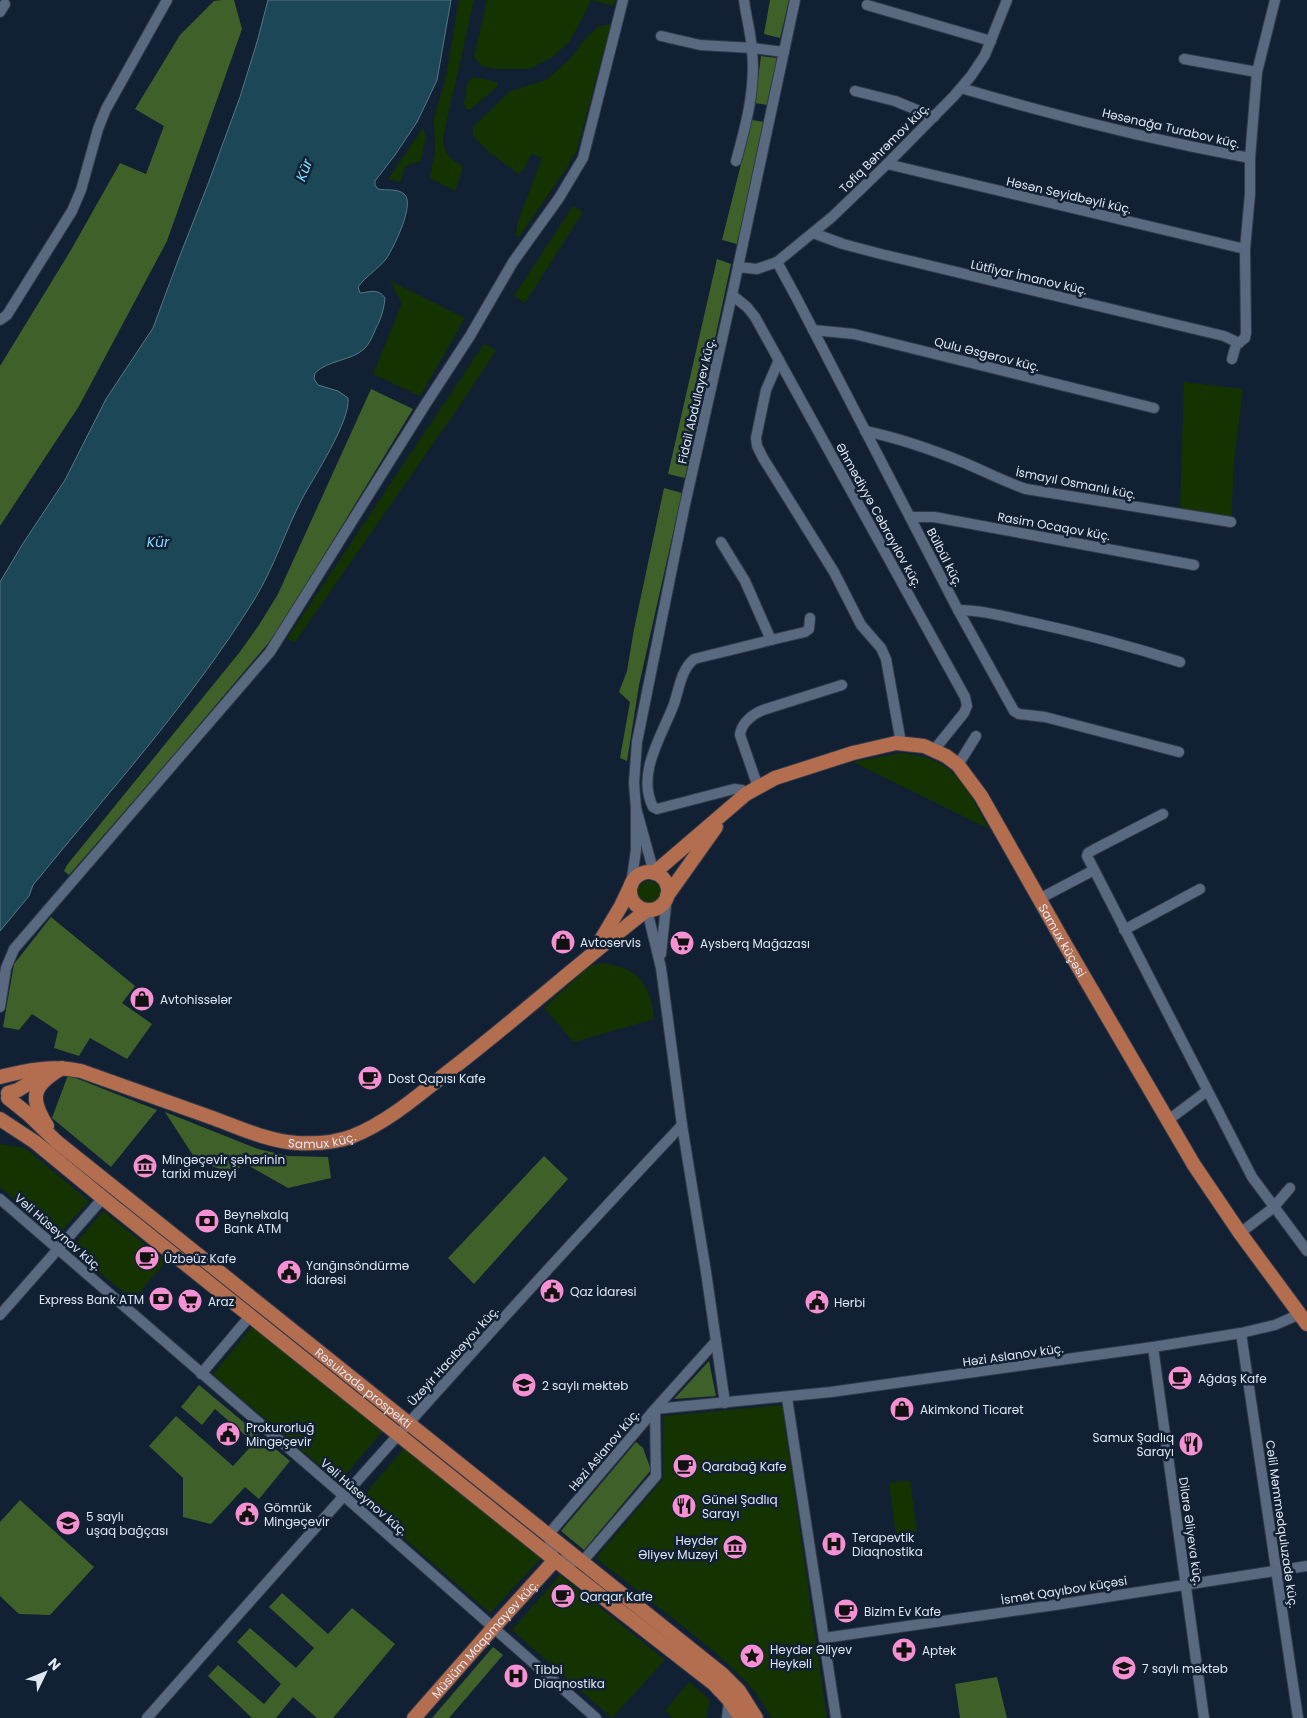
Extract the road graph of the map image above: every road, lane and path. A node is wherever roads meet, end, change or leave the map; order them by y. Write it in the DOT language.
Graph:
graph roads {
  1 [pos="167,0"];
  2 [pos="624,0"];
  3 [pos="744,0"];
  4 [pos="795,0"];
  5 [pos="1007,0"];
  6 [pos="1275,0"];
  7 [pos="867,5"];
  8 [pos="660,36"];
  9 [pos="991,41"];
  10 [pos="752,48"];
  11 [pos="784,52"];
  12 [pos="1184,59"];
  13 [pos="1258,72"];
  14 [pos="961,88"];
  15 [pos="855,91"];
  16 [pos="934,117"];
  17 [pos="1250,158"];
  18 [pos="736,161"];
  19 [pos="887,164"];
  20 [pos="813,233"];
  21 [pos="1245,249"];
  22 [pos="777,262"];
  23 [pos="738,267"];
  24 [pos="732,295"];
  25 [pos="0,320"];
  26 [pos="814,330"];
  27 [pos="1239,343"];
  28 [pos="1232,359"];
  29 [pos="779,360"];
  30 [pos="1154,408"];
  31 [pos="866,431"];
  32 [pos="910,517"];
  33 [pos="1231,522"];
  34 [pos="721,542"];
  35 [pos="1194,565"];
  36 [pos="958,610"];
  37 [pos="810,618"];
  38 [pos="771,640"];
  39 [pos="1180,662"];
  40 [pos="842,685"];
  41 [pos="976,736"];
  42 [pos="901,743"];
  43 [pos="934,750"];
  44 [pos="1179,752"];
  45 [pos="958,765"];
  46 [pos="752,790"];
  47 [pos="636,808"];
  48 [pos="728,810"];
  49 [pos="1163,814"];
  50 [pos="1094,870"];
  51 [pos="654,873"];
  52 [pos="631,884"];
  53 [pos="1200,889"];
  54 [pos="667,896"];
  55 [pos="1039,899"];
  56 [pos="647,910"];
  57 [pos="1124,930"];
  58 [pos="594,952"];
  59 [pos="661,968"];
  60 [pos="0,1007"];
  61 [pos="62,1068"];
  62 [pos="0,1079"];
  63 [pos="1207,1091"];
  64 [pos="8,1096"];
  65 [pos="0,1110"];
  66 [pos="0,1119"];
  67 [pos="1167,1121"];
  68 [pos="682,1125"];
  69 [pos="57,1142"];
  70 [pos="1290,1188"];
  71 [pos="103,1198"];
  72 [pos="0,1199"];
  73 [pos="1274,1208"];
  74 [pos="1240,1233"];
  75 [pos="58,1249"];
  76 [pos="1307,1251"];
  77 [pos="0,1315"];
  78 [pos="250,1316"];
  79 [pos="1304,1320"];
  80 [pos="1241,1333"];
  81 [pos="716,1341"];
  82 [pos="1153,1347"];
  83 [pos="201,1374"];
  84 [pos="787,1398"];
  85 [pos="725,1403"];
  86 [pos="655,1409"];
  87 [pos="408,1424"];
  88 [pos="399,1435"];
  89 [pos="344,1496"];
  90 [pos="548,1535"];
  91 [pos="555,1560"];
  92 [pos="582,1562"];
  93 [pos="1307,1566"];
  94 [pos="1277,1571"];
  95 [pos="1185,1585"];
  96 [pos="494,1627"];
  97 [pos="824,1638"];
  98 [pos="718,1678"];
  99 [pos="729,1700"];
  100 [pos="147,1718"];
  101 [pos="414,1718"];
  102 [pos="596,1718"];
  103 [pos="727,1718"];
  104 [pos="741,1718"];
  105 [pos="756,1718"];
  106 [pos="836,1718"];
  107 [pos="1204,1718"];
  108 [pos="1298,1718"];
  1 -- 25 [label="street"];
  2 -- 60 [label="street"];
  3 -- 10 [label="street"];
  4 -- 11 [label="street, Fidail Abdullayev küç."];
  5 -- 9 [label="street, Tofiq Bəhrəmov küç."];
  6 -- 13 [label="street, Həsənağa Turabov küç."];
  7 -- 9 [label="street"];
  8 -- 10 [label="street"];
  9 -- 14 [label="street, Tofiq Bəhrəmov küç."];
  10 -- 11 [label="street"];
  10 -- 18 [label="street"];
  11 -- 23 [label="street, Fidail Abdullayev küç."];
  12 -- 13 [label="street"];
  13 -- 17 [label="street, Həsənağa Turabov küç."];
  14 -- 16 [label="street, Tofiq Bəhrəmov küç."];
  14 -- 17 [label="street, Həsənağa Turabov küç."];
  15 -- 16 [label="street"];
  16 -- 19 [label="street, Tofiq Bəhrəmov küç."];
  17 -- 21 [label="street"];
  19 -- 20 [label="street, Tofiq Bəhrəmov küç."];
  19 -- 21 [label="street, Həsən Seyidbəyli küç."];
  20 -- 22 [label="street, Tofiq Bəhrəmov küç."];
  20 -- 27 [label="street, Lütfiyar İmanov küç."];
  21 -- 27 [label="street"];
  22 -- 23 [label="street, Tofiq Bəhrəmov küç."];
  22 -- 26 [label="street, Bülbül küç."];
  23 -- 24 [label="street, Fidail Abdullayev küç."];
  24 -- 29 [label="street, Əhmədiyyə Cəbrayılov küç."];
  24 -- 47 [label="street, Fidail Abdullayev küç."];
  26 -- 30 [label="street, Qulu Əsgərov küç."];
  26 -- 31 [label="street, Bülbül küç."];
  27 -- 28 [label="street"];
  29 -- 42 [label="street"];
  29 -- 43 [label="street, Əhmədiyyə Cəbrayılov küç."];
  31 -- 32 [label="street, Bülbül küç."];
  31 -- 33 [label="street, İsmayıl Osmanlı küç."];
  32 -- 35 [label="street, Rasim Ocaqov küç."];
  32 -- 36 [label="street, Bülbül küç."];
  34 -- 38 [label="street"];
  36 -- 39 [label="street"];
  36 -- 44 [label="street, Bülbül küç."];
  37 -- 38 [label="street"];
  38 -- 46 [label="street"];
  40 -- 46 [label="street"];
  41 -- 45 [label="street"];
  42 -- 43 [label="main road, Samux küçəsi"];
  42 -- 46 [label="main road, Samux küçəsi"];
  43 -- 45 [label="main road, Samux küçəsi"];
  45 -- 55 [label="main road, Samux küçəsi"];
  46 -- 48 [label="main road, Samux küçəsi"];
  47 -- 51 [label="street"];
  47 -- 52 [label="street"];
  48 -- 51 [label="main road"];
  48 -- 54 [label="main road"];
  49 -- 50 [label="street"];
  50 -- 55 [label="street"];
  50 -- 57 [label="street"];
  51 -- 52 [label="main road"];
  51 -- 54 [label="main road"];
  52 -- 56 [label="main road"];
  52 -- 58 [label="main road"];
  53 -- 57 [label="street"];
  54 -- 56 [label="main road"];
  54 -- 59 [label="street"];
  55 -- 67 [label="main road, Samux küçəsi"];
  56 -- 58 [label="main road, Samux küç."];
  56 -- 59 [label="street"];
  57 -- 63 [label="street"];
  58 -- 61 [label="main road, Samux küç."];
  59 -- 68 [label="street"];
  61 -- 62 [label="main road, Samux küç."];
  61 -- 64 [label="main road"];
  61 -- 69 [label="main road"];
  62 -- 64 [label="main road, Rəsulzadə prospekti"];
  63 -- 67 [label="street"];
  63 -- 73 [label="street"];
  64 -- 65 [label="main road"];
  64 -- 69 [label="main road, Rəsulzadə prospekti"];
  66 -- 71 [label="main road, Rəsulzadə prospekti"];
  67 -- 74 [label="main road, Samux küçəsi"];
  68 -- 81 [label="street"];
  68 -- 87 [label="street, Üzeyir Hacıbəyov küç."];
  69 -- 87 [label="main road, Rəsulzadə prospekti"];
  70 -- 73 [label="street"];
  71 -- 75 [label="street"];
  71 -- 78 [label="main road, Rəsulzadə prospekti"];
  72 -- 75 [label="street, Vəli Hüseynov küç."];
  73 -- 74 [label="street"];
  73 -- 76 [label="street"];
  74 -- 79 [label="main road, Samux küçəsi"];
  75 -- 77 [label="street"];
  75 -- 83 [label="street, Vəli Hüseynov küç."];
  78 -- 83 [label="street"];
  78 -- 88 [label="main road, Rəsulzadə prospekti"];
  79 -- 80 [label="street, Həzi Aslanov küç."];
  80 -- 82 [label="street, Həzi Aslanov küç."];
  80 -- 94 [label="street, Cəlil Məmmədquluzadə küç."];
  81 -- 85 [label="street"];
  81 -- 86 [label="street, Həzi Aslanov küç."];
  82 -- 84 [label="street, Həzi Aslanov küç."];
  82 -- 95 [label="street, Dilarə Əliyeva küç."];
  83 -- 89 [label="street, Vəli Hüseynov küç."];
  84 -- 85 [label="street, Həzi Aslanov küç."];
  84 -- 97 [label="street"];
  85 -- 86 [label="street, Həzi Aslanov küç."];
  86 -- 90 [label="street, Həzi Aslanov küç."];
  86 -- 92 [label="street"];
  87 -- 88 [label="street, Üzeyir Hacıbəyov küç."];
  87 -- 90 [label="main road, Rəsulzadə prospekti"];
  88 -- 89 [label="street, Üzeyir Hacıbəyov küç."];
  88 -- 91 [label="main road, Rəsulzadə prospekti"];
  89 -- 96 [label="street, Vəli Hüseynov küç."];
  89 -- 100 [label="street, Üzeyir Hacıbəyov küç."];
  90 -- 91 [label="street"];
  90 -- 92 [label="main road, Rəsulzadə prospekti"];
  91 -- 92 [label="street"];
  91 -- 96 [label="main road, Müslüm Maqomayev küç."];
  91 -- 98 [label="main road, Rəsulzadə prospekti"];
  92 -- 98 [label="main road, Rəsulzadə prospekti"];
  93 -- 94 [label="street, İsmət Qayıbov küçəsi"];
  94 -- 95 [label="street, İsmət Qayıbov küçəsi"];
  94 -- 108 [label="street, Cəlil Məmmədquluzadə küç."];
  95 -- 97 [label="street, İsmət Qayıbov küçəsi"];
  95 -- 107 [label="street, Dilarə Əliyeva küç."];
  96 -- 101 [label="main road, Müslüm Maqomayev küç."];
  96 -- 102 [label="street, Vəli Hüseynov küç."];
  97 -- 106 [label="street"];
  98 -- 99 [label="main road"];
  98 -- 105 [label="main road"];
  99 -- 103 [label="street"];
  99 -- 104 [label="main road"];
}
